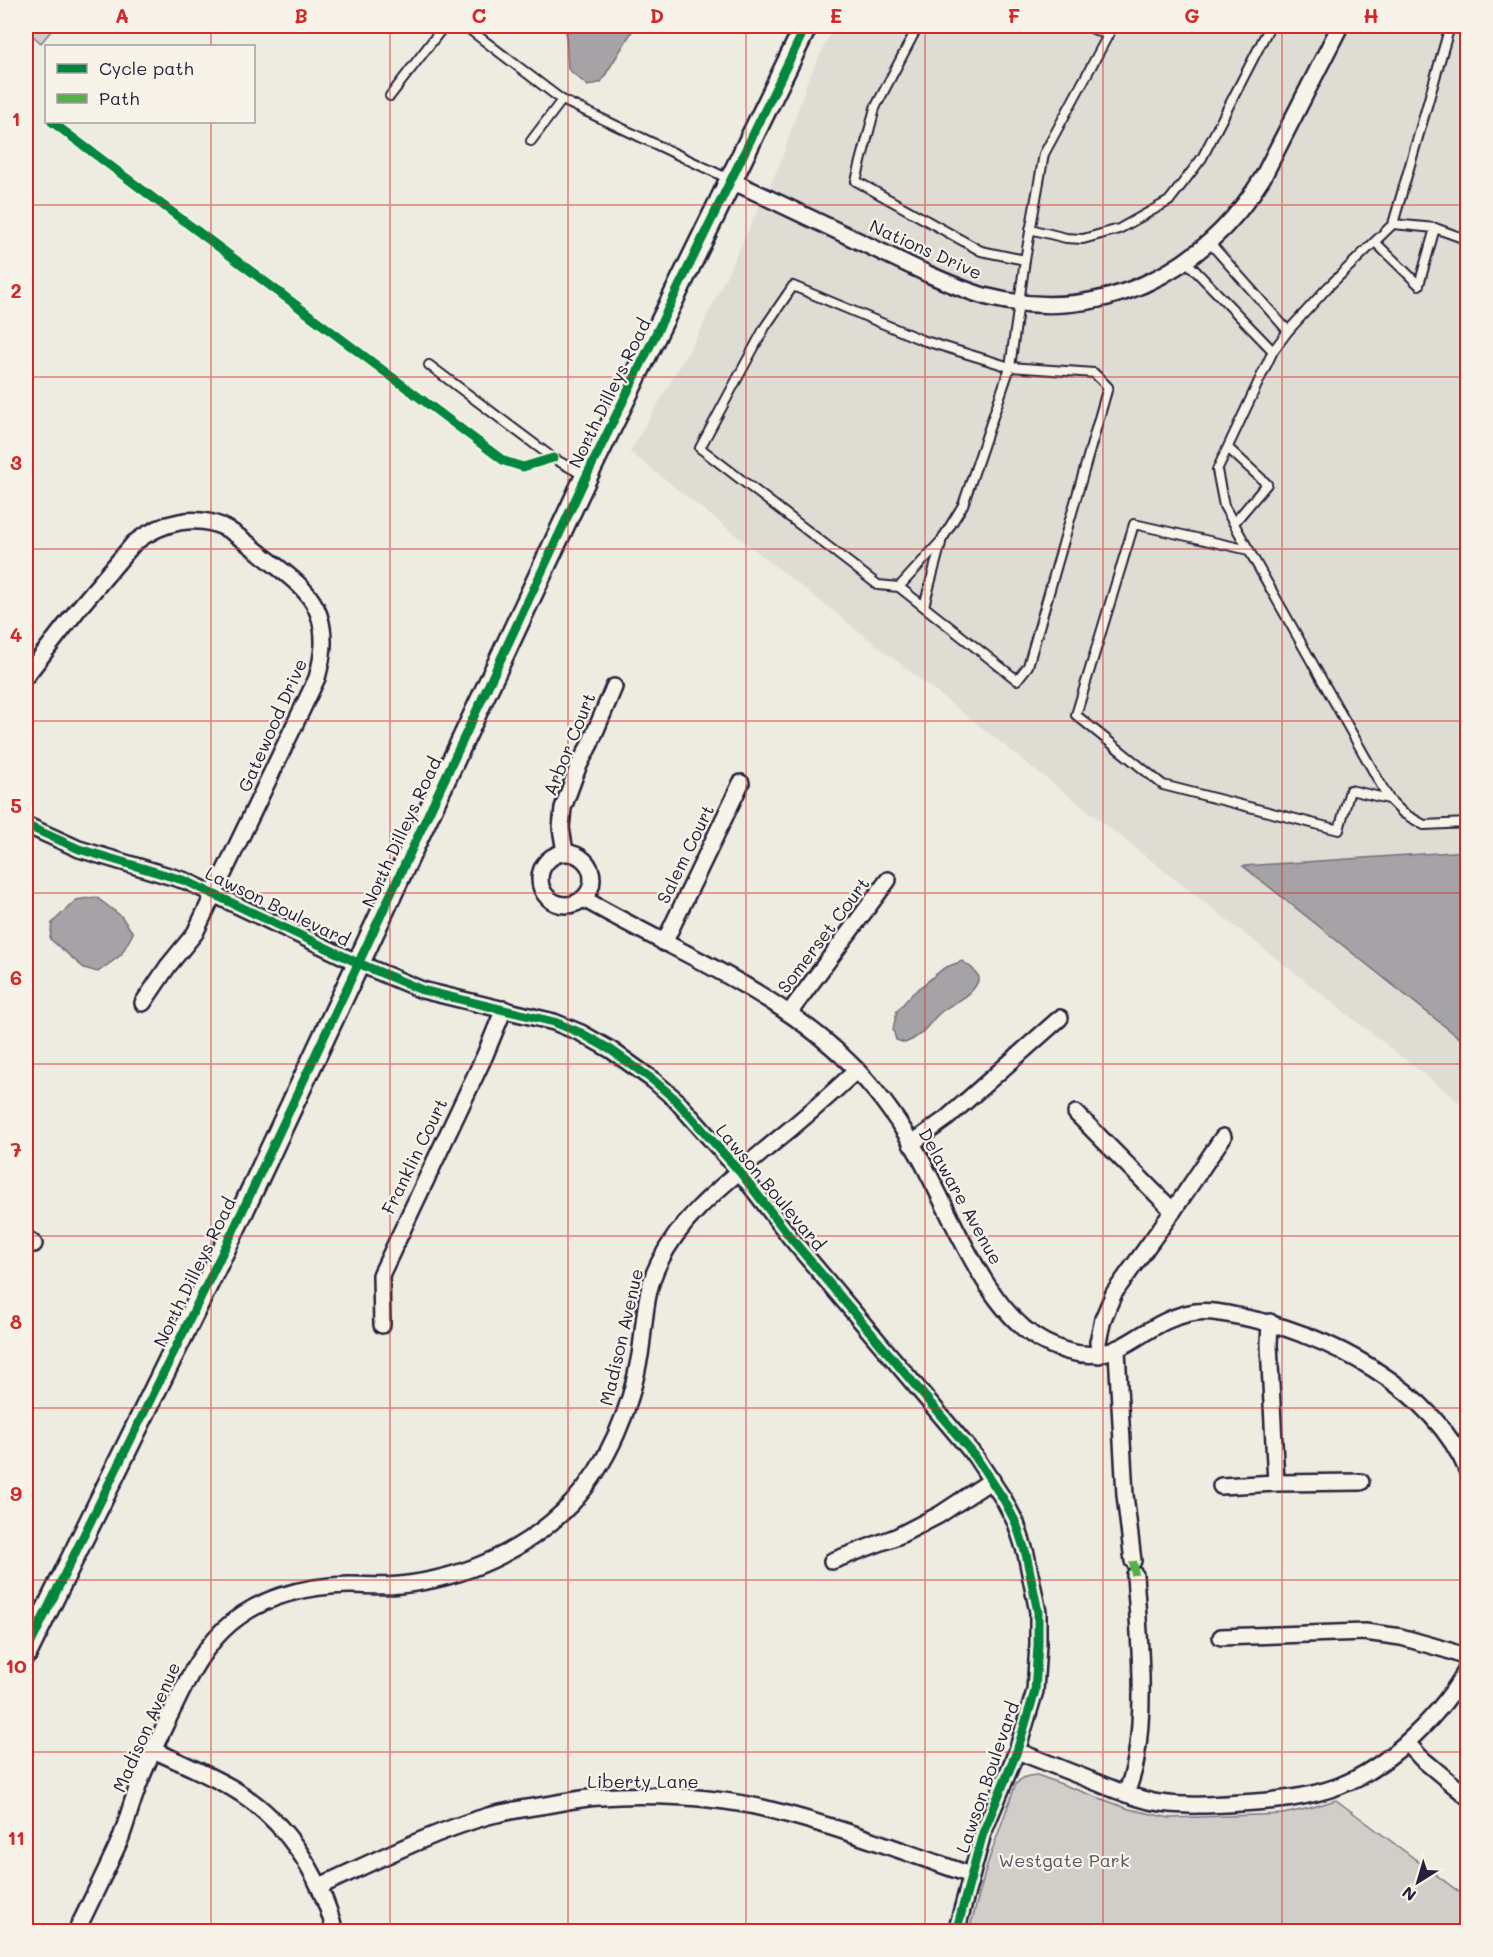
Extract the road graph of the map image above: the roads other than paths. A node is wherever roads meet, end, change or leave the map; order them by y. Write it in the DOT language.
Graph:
graph roads {
  1 [pos="444,26"];
  2 [pos="465,26"];
  3 [pos="806,26"];
  4 [pos="918,26"];
  5 [pos="1087,26"];
  6 [pos="1113,26"];
  7 [pos="1269,26"];
  8 [pos="1340,26"];
  9 [pos="1450,26"];
  10 [pos="1107,35"];
  11 [pos="390,96"];
  12 [pos="562,100"];
  13 [pos="531,141"];
  14 [pos="730,180"];
  15 [pos="1393,224"];
  16 [pos="1435,228"];
  17 [pos="1030,229"];
  18 [pos="1467,240"];
  19 [pos="1375,242"];
  20 [pos="1210,243"];
  21 [pos="1025,260"];
  22 [pos="1186,261"];
  23 [pos="1020,303"];
  24 [pos="1288,330"];
  25 [pos="1273,351"];
  26 [pos="429,365"];
  27 [pos="1010,367"];
  28 [pos="1228,448"];
  29 [pos="586,477"];
  30 [pos="1234,524"];
  31 [pos="941,541"];
  32 [pos="1249,550"];
  33 [pos="899,586"];
  34 [pos="924,606"];
  35 [pos="26,675"];
  36 [pos="614,687"];
  37 [pos="741,783"];
  38 [pos="1389,799"];
  39 [pos="1467,823"];
  40 [pos="26,825"];
  41 [pos="565,852"];
  42 [pos="888,880"];
  43 [pos="215,894"];
  44 [pos="584,898"];
  45 [pos="664,943"];
  46 [pos="358,963"];
  47 [pos="144,1003"];
  48 [pos="504,1009"];
  49 [pos="789,1013"];
  50 [pos="1060,1018"];
  51 [pos="856,1070"];
  52 [pos="1076,1113"];
  53 [pos="1224,1137"];
  54 [pos="911,1144"];
  55 [pos="740,1172"];
  56 [pos="1173,1211"];
  57 [pos="1270,1322"];
  58 [pos="382,1325"];
  59 [pos="1117,1351"];
  60 [pos="1099,1355"];
  61 [pos="1467,1472"];
  62 [pos="992,1480"];
  63 [pos="1361,1482"];
  64 [pos="1276,1483"];
  65 [pos="1221,1486"];
  66 [pos="832,1561"];
  67 [pos="1221,1637"];
  68 [pos="26,1653"];
  69 [pos="1467,1658"];
  70 [pos="1467,1667"];
  71 [pos="1407,1743"];
  72 [pos="153,1750"];
  73 [pos="1017,1751"];
  74 [pos="1126,1794"];
  75 [pos="1467,1797"];
  76 [pos="971,1875"];
  77 [pos="320,1886"];
  78 [pos="76,1932"];
  79 [pos="335,1932"];
  80 [pos="956,1932"];
  1 -- 11 [label="lane"];
  2 -- 12 [label="lane"];
  3 -- 14 [label="street, North Dilleys Road"];
  4 -- 21 [label="lane"];
  5 -- 10 [label="lane"];
  6 -- 10 [label="lane"];
  7 -- 17 [label="lane"];
  8 -- 20 [label="street, Nations Drive"];
  9 -- 15 [label="lane"];
  10 -- 17 [label="lane"];
  12 -- 13 [label="lane"];
  12 -- 14 [label="lane"];
  14 -- 23 [label="street, Nations Drive"];
  14 -- 29 [label="street, North Dilleys Road"];
  15 -- 16 [label="lane"];
  15 -- 19 [label="lane"];
  16 -- 18 [label="lane"];
  16 -- 19 [label="lane"];
  17 -- 21 [label="lane"];
  19 -- 24 [label="lane"];
  20 -- 22 [label="street, Nations Drive"];
  20 -- 24 [label="lane"];
  21 -- 23 [label="lane"];
  22 -- 23 [label="street, Nations Drive"];
  22 -- 25 [label="lane"];
  23 -- 27 [label="lane"];
  24 -- 25 [label="lane"];
  25 -- 28 [label="lane"];
  26 -- 29 [label="lane"];
  27 -- 31 [label="lane"];
  27 -- 33 [label="lane"];
  27 -- 34 [label="lane"];
  28 -- 30 [label="lane"];
  28 -- 30 [label="lane"];
  29 -- 46 [label="street, North Dilleys Road"];
  30 -- 32 [label="lane"];
  31 -- 33 [label="lane"];
  31 -- 34 [label="lane"];
  32 -- 38 [label="lane"];
  32 -- 38 [label="lane"];
  33 -- 34 [label="lane"];
  35 -- 43 [label="street, Gatewood Drive"];
  36 -- 41 [label="street, Arbor Court"];
  37 -- 45 [label="street, Salem Court"];
  38 -- 39 [label="lane"];
  40 -- 43 [label="street, Lawson Boulevard"];
  41 -- 44 [label="street"];
  41 -- 44 [label="street"];
  42 -- 49 [label="street, Somerset Court"];
  43 -- 46 [label="street, Lawson Boulevard"];
  43 -- 47 [label="street, Gatewood Drive"];
  44 -- 45 [label="street, Delaware Avenue"];
  45 -- 49 [label="street, Delaware Avenue"];
  46 -- 48 [label="street, Lawson Boulevard"];
  46 -- 68 [label="street, North Dilleys Road"];
  48 -- 55 [label="street, Lawson Boulevard"];
  48 -- 58 [label="street, Franklin Court"];
  49 -- 51 [label="street, Delaware Avenue"];
  50 -- 54 [label="street"];
  51 -- 54 [label="street, Delaware Avenue"];
  51 -- 55 [label="street, Madison Avenue"];
  52 -- 56 [label="street"];
  53 -- 56 [label="street"];
  54 -- 60 [label="street, Delaware Avenue"];
  55 -- 62 [label="street, Lawson Boulevard"];
  55 -- 72 [label="street, Madison Avenue"];
  56 -- 60 [label="street"];
  57 -- 59 [label="street, Delaware Avenue"];
  57 -- 61 [label="street, Delaware Avenue"];
  57 -- 64 [label="street"];
  59 -- 60 [label="street, Delaware Avenue"];
  59 -- 74 [label="street"];
  62 -- 66 [label="street"];
  62 -- 73 [label="street, Lawson Boulevard"];
  63 -- 64 [label="street"];
  64 -- 65 [label="street"];
  67 -- 69 [label="street"];
  70 -- 71 [label="street"];
  71 -- 74 [label="street"];
  71 -- 75 [label="street"];
  72 -- 77 [label="street"];
  72 -- 78 [label="street, Madison Avenue"];
  73 -- 74 [label="street"];
  73 -- 76 [label="street, Lawson Boulevard"];
  76 -- 77 [label="street, Liberty Lane"];
  76 -- 80 [label="street, Lawson Boulevard"];
  77 -- 79 [label="street"];
}
